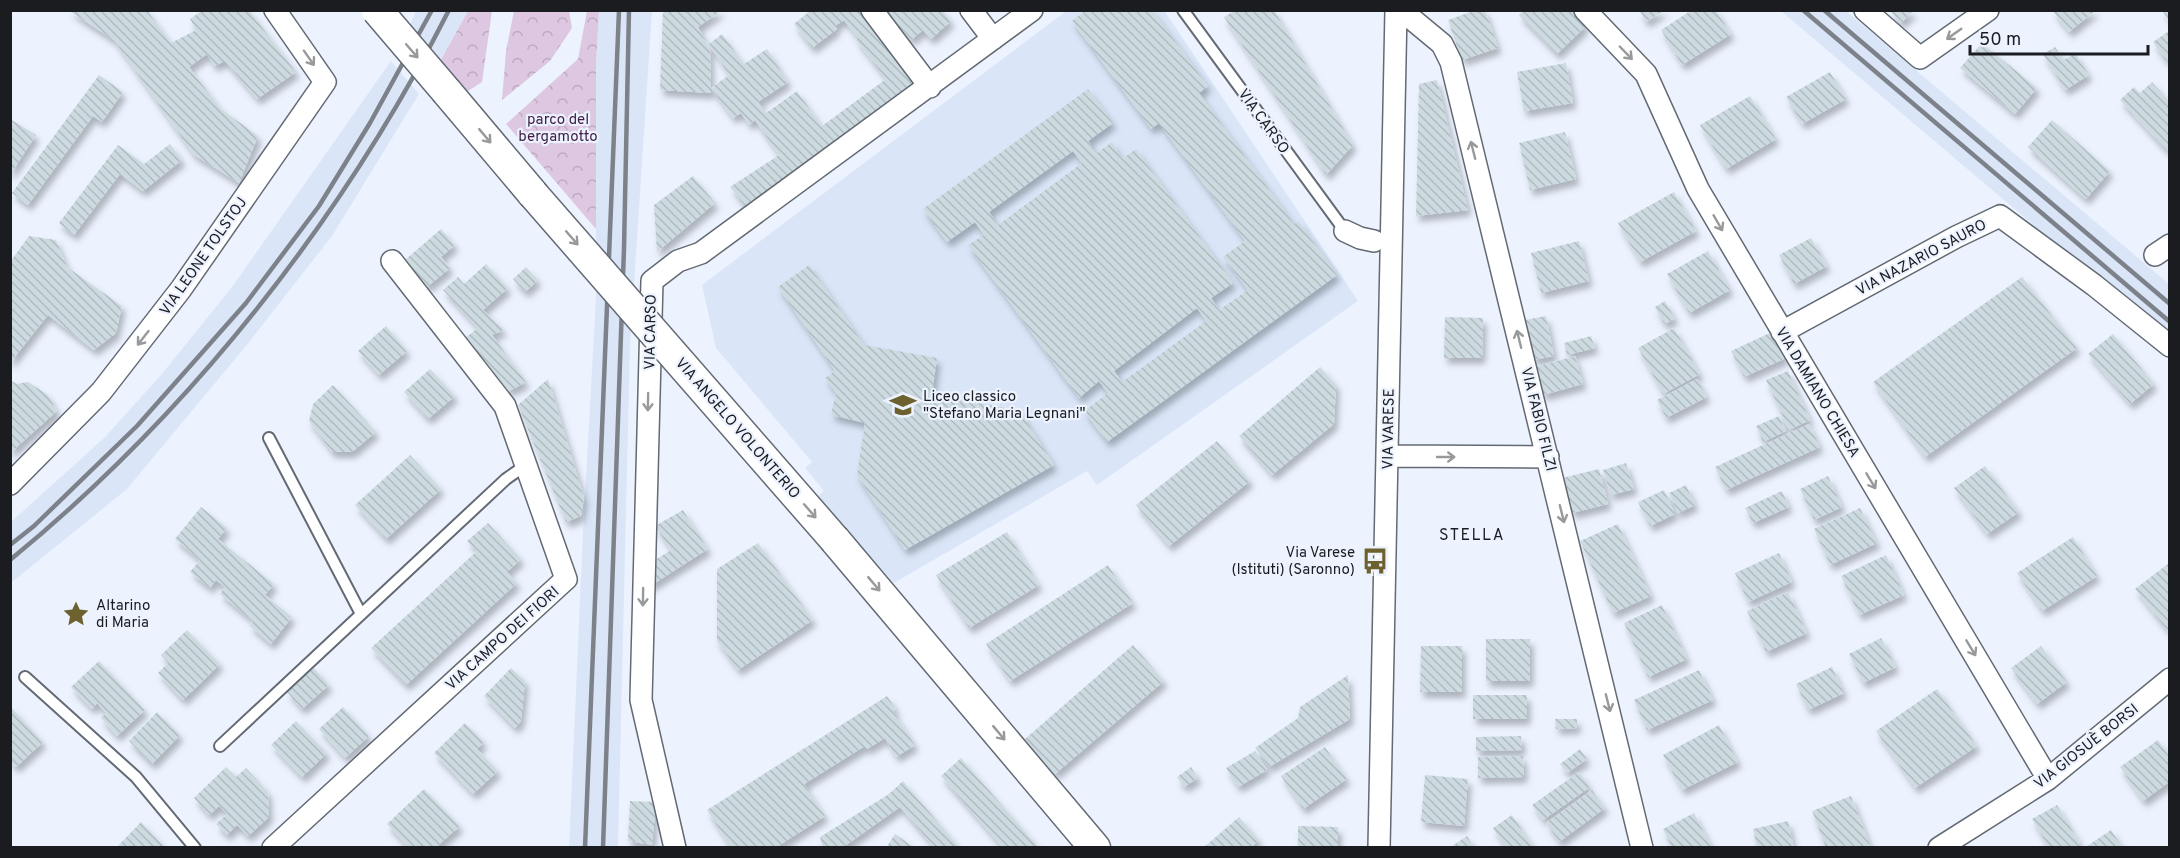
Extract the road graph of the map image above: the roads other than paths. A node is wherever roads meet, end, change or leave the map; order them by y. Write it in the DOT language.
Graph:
graph roads {
  1 [pos="275,10"];
  2 [pos="377,10"];
  3 [pos="872,10"];
  4 [pos="971,10"];
  5 [pos="1032,10"];
  6 [pos="1183,10"];
  7 [pos="1396,10"];
  8 [pos="1401,10"];
  9 [pos="1585,10"];
  10 [pos="1865,10"];
  11 [pos="1988,10"];
  12 [pos="993,39"];
  13 [pos="930,87"];
  14 [pos="1345,231"];
  15 [pos="1374,241"];
  16 [pos="392,261"];
  17 [pos="1782,332"];
  18 [pos="2169,346"];
  19 [pos="269,438"];
  20 [pos="1388,456"];
  21 [pos="1548,457"];
  22 [pos="526,465"];
  23 [pos="10,483"];
  24 [pos="361,614"];
  25 [pos="25,677"];
  26 [pos="2169,680"];
  27 [pos="220,746"];
  28 [pos="2049,779"];
  29 [pos="195,848"];
  30 [pos="273,848"];
  31 [pos="675,848"];
  32 [pos="1095,848"];
  33 [pos="1379,848"];
  34 [pos="1642,848"];
  35 [pos="1939,848"];
  1 -- 23 [label="street, VIA LEONE TOLSTOJ, one-way"];
  2 -- 32 [label="street, VIA ANGELO VOLONTERIO, one-way, bridge"];
  3 -- 13 [label="street"];
  4 -- 12 [label="street"];
  5 -- 12 [label="street, VIA CARSO"];
  6 -- 14 [label="lane, VIA CARSO"];
  7 -- 20 [label="street, VIA VARESE"];
  21 -- 8 [label="street, VIA FABIO FILZI, one-way"];
  9 -- 17 [label="street, VIA DAMIANO CHIESA, one-way"];
  11 -- 10 [label="street, one-way"];
  12 -- 13 [label="street, VIA CARSO"];
  13 -- 31 [label="street, VIA CARSO, one-way"];
  14 -- 15 [label="street"];
  16 -- 22 [label="street, VIA CAMPO DEI FIORI"];
  17 -- 18 [label="street, VIA NAZARIO SAURO"];
  17 -- 28 [label="street, VIA DAMIANO CHIESA, one-way"];
  19 -- 24 [label="lane"];
  20 -- 21 [label="street, one-way"];
  20 -- 33 [label="street, VIA VARESE"];
  21 -- 34 [label="street, VIA FABIO FILZI, one-way"];
  22 -- 24 [label="lane"];
  22 -- 30 [label="street, VIA CAMPO DEI FIORI"];
  24 -- 27 [label="lane"];
  25 -- 29 [label="lane"];
  26 -- 28 [label="street, VIA GIOSUÈ BORSI"];
  28 -- 35 [label="street, VIA GIOSUÈ BORSI"];
}
